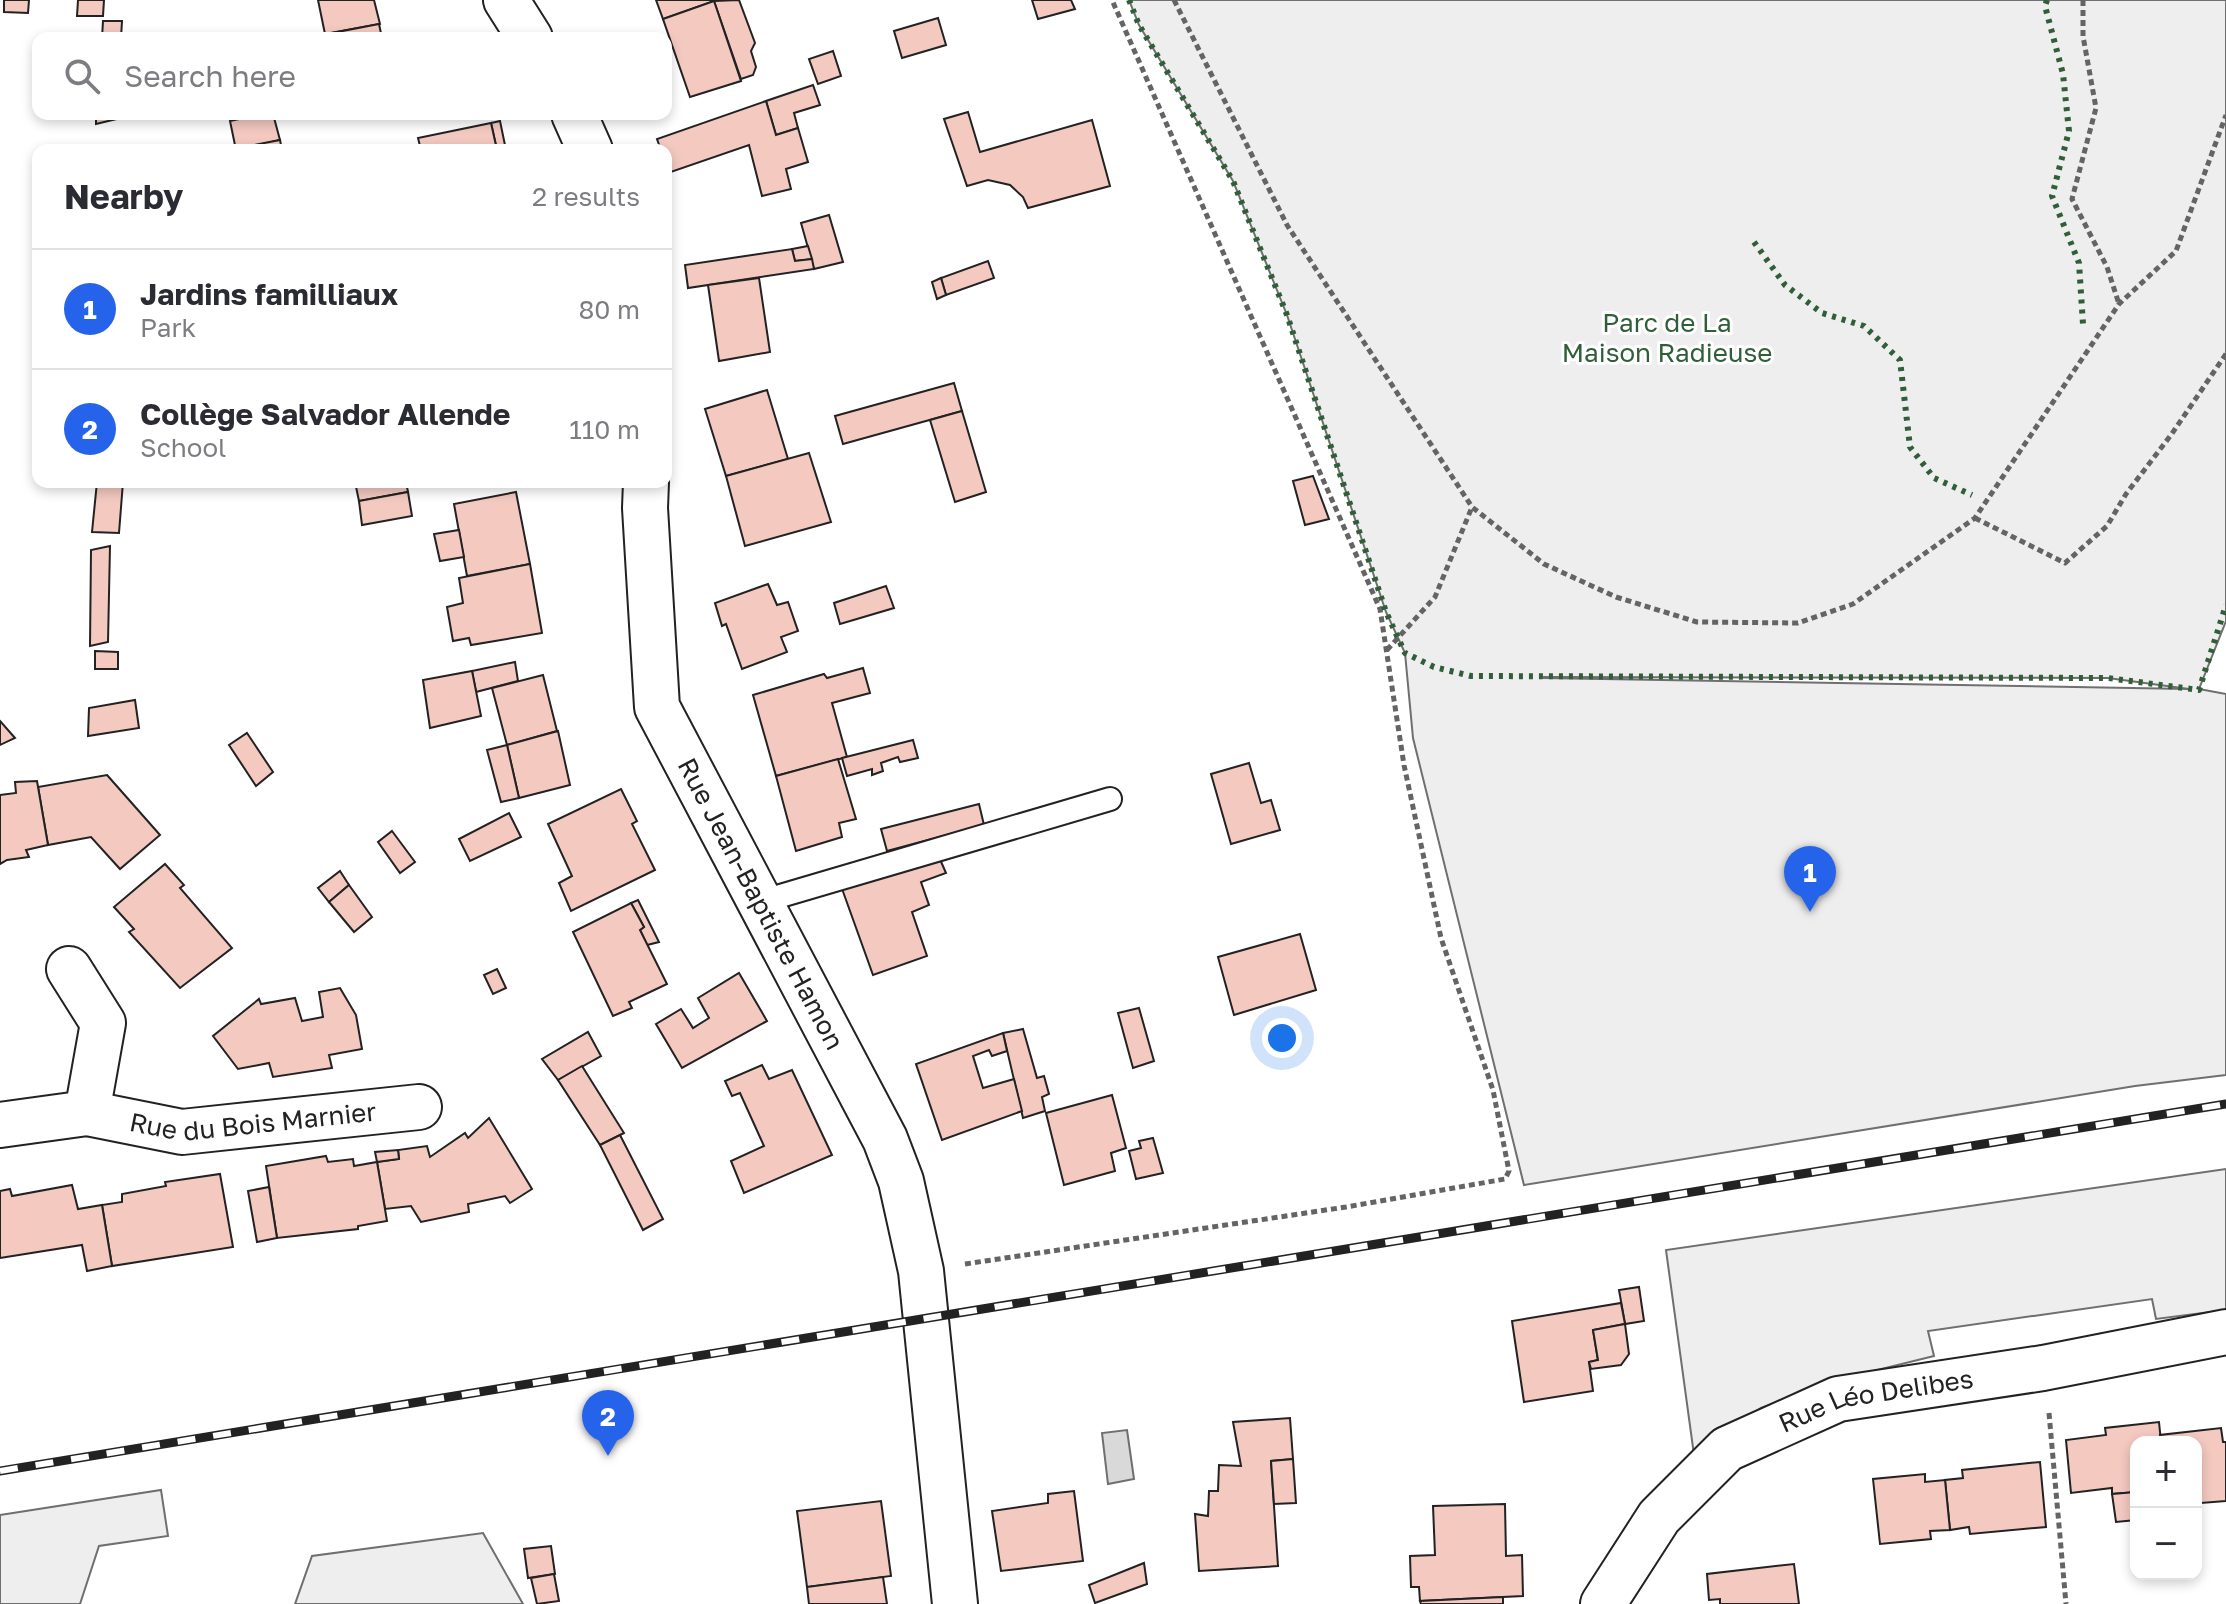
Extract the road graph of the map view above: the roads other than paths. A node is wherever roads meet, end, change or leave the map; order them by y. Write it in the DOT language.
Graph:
graph roads {
  1 [pos="506,0"];
  2 [pos="526,32"];
  3 [pos="577,120"];
  4 [pos="587,144"];
  5 [pos="646,488"];
  6 [pos="1110,799"];
  7 [pos="760,902"];
  8 [pos="69,969"];
  9 [pos="419,1107"];
  10 [pos="87,1113"];
  11 [pos="0,1125"];
  12 [pos="2226,1332"];
  13 [pos="955,1604"];
  14 [pos="1603,1604"];
  1 -- 2 [label="street"];
  3 -- 4 [label="street"];
  5 -- 7 [label="street, Rue Jean-Baptiste Hamon"];
  6 -- 7 [label="lane"];
  7 -- 13 [label="street, Rue Jean-Baptiste Hamon"];
  8 -- 10 [label="street, Rue du Bois Marnier"];
  9 -- 10 [label="street, Rue du Bois Marnier"];
  10 -- 11 [label="street, Rue du Bois Marnier"];
  12 -- 14 [label="street, Rue Léo Delibes"];
}
